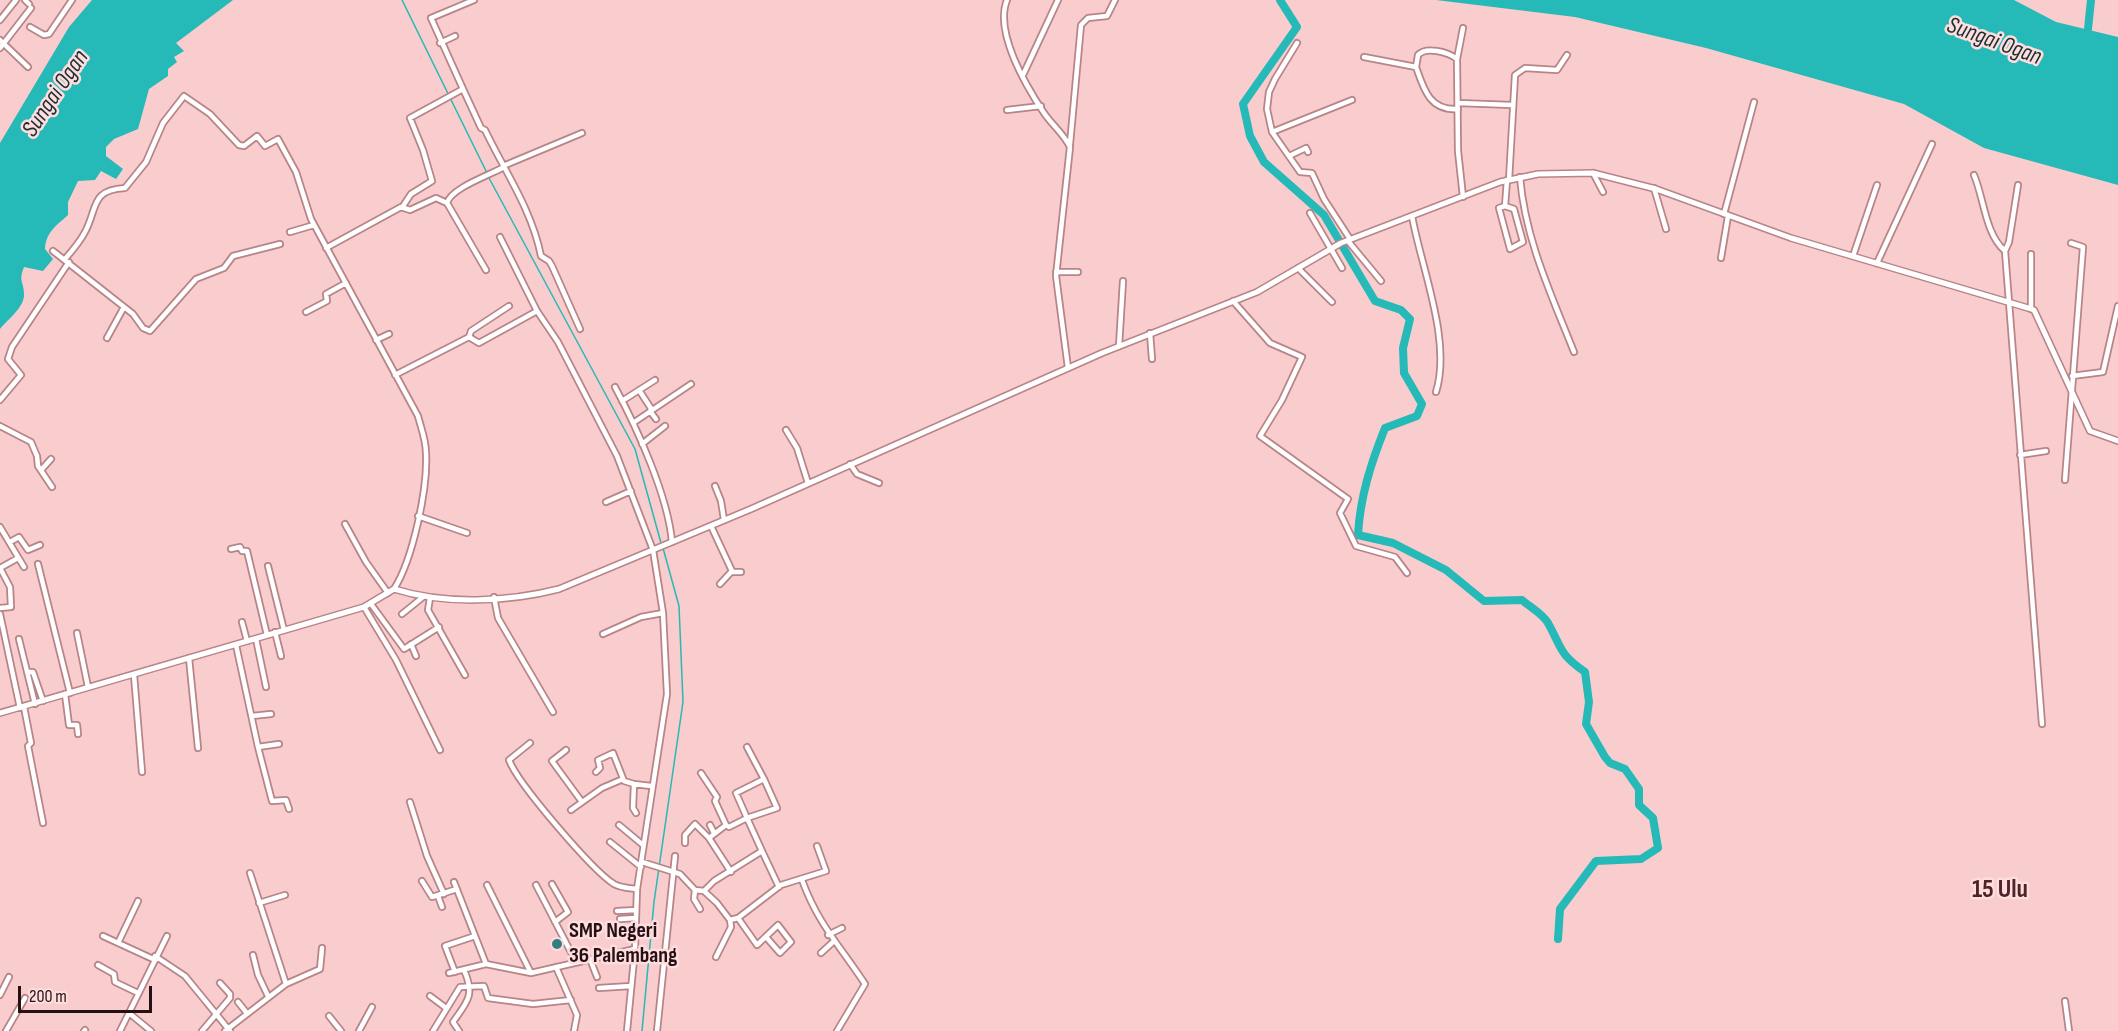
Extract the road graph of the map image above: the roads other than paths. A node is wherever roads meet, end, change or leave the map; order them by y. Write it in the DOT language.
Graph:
graph roads {
  1 [pos="16,0"];
  2 [pos="25,0"];
  3 [pos="474,0"];
  4 [pos="1007,0"];
  5 [pos="1058,0"];
  6 [pos="1116,0"];
  7 [pos="70,1"];
  8 [pos="0,20"];
  9 [pos="30,27"];
  10 [pos="1463,28"];
  11 [pos="455,36"];
  12 [pos="440,43"];
  13 [pos="1298,43"];
  14 [pos="1,44"];
  15 [pos="1567,55"];
  16 [pos="1364,57"];
  17 [pos="1458,59"];
  18 [pos="1416,67"];
  19 [pos="28,68"];
  20 [pos="1023,75"];
  21 [pos="461,90"];
  22 [pos="1352,100"];
  23 [pos="1754,102"];
  24 [pos="1512,105"];
  25 [pos="1041,106"];
  26 [pos="1458,106"];
  27 [pos="1006,110"];
  28 [pos="1272,132"];
  29 [pos="582,133"];
  30 [pos="1932,144"];
  31 [pos="1070,147"];
  32 [pos="1308,152"];
  33 [pos="1289,156"];
  34 [pos="502,168"];
  35 [pos="1593,173"];
  36 [pos="1974,175"];
  37 [pos="1520,177"];
  38 [pos="1508,180"];
  39 [pos="1876,185"];
  40 [pos="2018,185"];
  41 [pos="1654,188"];
  42 [pos="1603,192"];
  43 [pos="1463,197"];
  44 [pos="447,203"];
  45 [pos="403,206"];
  46 [pos="1505,206"];
  47 [pos="1310,213"];
  48 [pos="1726,215"];
  49 [pos="1412,216"];
  50 [pos="314,225"];
  51 [pos="1666,229"];
  52 [pos="290,232"];
  53 [pos="500,237"];
  54 [pos="1349,240"];
  55 [pos="2071,243"];
  56 [pos="280,244"];
  57 [pos="326,248"];
  58 [pos="1329,250"];
  59 [pos="53,251"];
  60 [pos="2005,251"];
  61 [pos="2031,254"];
  62 [pos="1853,256"];
  63 [pos="1722,258"];
  64 [pos="67,261"];
  65 [pos="1877,263"];
  66 [pos="1298,268"];
  67 [pos="1342,268"];
  68 [pos="486,270"];
  69 [pos="1056,272"];
  70 [pos="1078,272"];
  71 [pos="1123,281"];
  72 [pos="1381,281"];
  73 [pos="346,283"];
  74 [pos="1233,301"];
  75 [pos="1332,302"];
  76 [pos="2008,302"];
  77 [pos="508,306"];
  78 [pos="2118,306"];
  79 [pos="124,308"];
  80 [pos="2030,308"];
  81 [pos="537,311"];
  82 [pos="306,312"];
  83 [pos="580,328"];
  84 [pos="1150,333"];
  85 [pos="389,334"];
  86 [pos="469,337"];
  87 [pos="107,338"];
  88 [pos="376,340"];
  89 [pos="1119,346"];
  90 [pos="1574,352"];
  91 [pos="1152,359"];
  92 [pos="1068,368"];
  93 [pos="395,375"];
  94 [pos="2072,376"];
  95 [pos="655,380"];
  96 [pos="691,384"];
  97 [pos="615,387"];
  98 [pos="2072,389"];
  99 [pos="639,390"];
  100 [pos="1436,392"];
  101 [pos="0,400"];
  102 [pos="622,401"];
  103 [pos="651,410"];
  104 [pos="656,419"];
  105 [pos="633,423"];
  106 [pos="0,426"];
  107 [pos="665,426"];
  108 [pos="786,430"];
  109 [pos="2118,441"];
  110 [pos="642,444"];
  111 [pos="2046,451"];
  112 [pos="2022,454"];
  113 [pos="51,459"];
  114 [pos="850,464"];
  115 [pos="42,469"];
  116 [pos="2065,480"];
  117 [pos="807,483"];
  118 [pos="879,483"];
  119 [pos="715,486"];
  120 [pos="52,487"];
  121 [pos="631,491"];
  122 [pos="606,502"];
  123 [pos="418,516"];
  124 [pos="724,520"];
  125 [pos="345,524"];
  126 [pos="711,525"];
  127 [pos="0,527"];
  128 [pos="467,533"];
  129 [pos="10,542"];
  130 [pos="672,543"];
  131 [pos="40,545"];
  132 [pos="231,549"];
  133 [pos="655,550"];
  134 [pos="18,558"];
  135 [pos="38,564"];
  136 [pos="268,566"];
  137 [pos="24,567"];
  138 [pos="0,568"];
  139 [pos="732,572"];
  140 [pos="741,572"];
  141 [pos="1407,573"];
  142 [pos="720,584"];
  143 [pos="394,589"];
  144 [pos="388,593"];
  145 [pos="494,597"];
  146 [pos="427,598"];
  147 [pos="371,604"];
  148 [pos="364,607"];
  149 [pos="0,608"];
  150 [pos="663,613"];
  151 [pos="0,614"];
  152 [pos="402,614"];
  153 [pos="242,622"];
  154 [pos="439,627"];
  155 [pos="284,630"];
  156 [pos="275,632"];
  157 [pos="77,633"];
  158 [pos="603,634"];
  159 [pos="267,635"];
  160 [pos="19,639"];
  161 [pos="256,639"];
  162 [pos="247,641"];
  163 [pos="411,644"];
  164 [pos="236,645"];
  165 [pos="281,656"];
  166 [pos="416,656"];
  167 [pos="189,658"];
  168 [pos="27,672"];
  169 [pos="134,675"];
  170 [pos="465,675"];
  171 [pos="88,687"];
  172 [pos="266,687"];
  173 [pos="68,693"];
  174 [pos="43,701"];
  175 [pos="34,704"];
  176 [pos="22,707"];
  177 [pos="553,712"];
  178 [pos="0,713"];
  179 [pos="271,714"];
  180 [pos="252,716"];
  181 [pos="2042,724"];
  182 [pos="78,734"];
  183 [pos="530,743"];
  184 [pos="279,744"];
  185 [pos="258,747"];
  186 [pos="747,747"];
  187 [pos="198,748"];
  188 [pos="440,750"];
  189 [pos="566,750"];
  190 [pos="142,772"];
  191 [pos="596,772"];
  192 [pos="701,773"];
  193 [pos="623,779"];
  194 [pos="764,779"];
  195 [pos="634,784"];
  196 [pos="651,786"];
  197 [pos="410,802"];
  198 [pos="582,802"];
  199 [pos="289,809"];
  200 [pos="572,810"];
  201 [pos="636,813"];
  202 [pos="747,819"];
  203 [pos="43,823"];
  204 [pos="619,825"];
  205 [pos="710,825"];
  206 [pos="726,825"];
  207 [pos="714,833"];
  208 [pos="709,838"];
  209 [pos="610,842"];
  210 [pos="685,843"];
  211 [pos="644,845"];
  212 [pos="817,846"];
  213 [pos="762,851"];
  214 [pos="675,856"];
  215 [pos="641,865"];
  216 [pos="671,870"];
  217 [pos="731,872"];
  218 [pos="250,873"];
  219 [pos="802,880"];
  220 [pos="422,881"];
  221 [pos="454,882"];
  222 [pos="552,884"];
  223 [pos="487,885"];
  224 [pos="536,885"];
  225 [pos="779,887"];
  226 [pos="458,889"];
  227 [pos="637,889"];
  228 [pos="695,890"];
  229 [pos="704,891"];
  230 [pos="444,894"];
  231 [pos="285,895"];
  232 [pos="438,896"];
  233 [pos="138,901"];
  234 [pos="259,903"];
  235 [pos="442,907"];
  236 [pos="700,909"];
  237 [pos="636,910"];
  238 [pos="617,911"];
  239 [pos="636,918"];
  240 [pos="738,918"];
  241 [pos="620,919"];
  242 [pos="730,920"];
  243 [pos="555,922"];
  244 [pos="842,928"];
  245 [pos="828,935"];
  246 [pos="104,936"];
  247 [pos="167,936"];
  248 [pos="475,936"];
  249 [pos="766,937"];
  250 [pos="833,942"];
  251 [pos="118,943"];
  252 [pos="322,948"];
  253 [pos="635,949"];
  254 [pos="821,953"];
  255 [pos="253,955"];
  256 [pos="716,957"];
  257 [pos="154,958"];
  258 [pos="590,959"];
  259 [pos="576,962"];
  260 [pos="486,964"];
  261 [pos="98,965"];
  262 [pos="556,967"];
  263 [pos="464,970"];
  264 [pos="531,973"];
  265 [pos="9,977"];
  266 [pos="597,977"];
  267 [pos="220,983"];
  268 [pos="285,984"];
  269 [pos="631,986"];
  270 [pos="471,987"];
  271 [pos="599,988"];
  272 [pos="138,993"];
  273 [pos="0,995"];
  274 [pos="268,996"];
  275 [pos="430,996"];
  276 [pos="25,998"];
  277 [pos="571,1000"];
  278 [pos="2065,1001"];
  279 [pos="238,1002"];
  280 [pos="372,1007"];
  281 [pos="447,1008"];
  282 [pos="246,1012"];
  283 [pos="129,1013"];
  284 [pos="216,1016"];
  285 [pos="329,1016"];
  286 [pos="228,1030"];
  287 [pos="6,1031"];
  288 [pos="120,1031"];
  289 [pos="151,1031"];
  290 [pos="202,1031"];
  291 [pos="341,1031"];
  292 [pos="359,1031"];
  293 [pos="434,1031"];
  294 [pos="459,1031"];
  295 [pos="574,1031"];
  296 [pos="627,1031"];
  297 [pos="657,1031"];
  298 [pos="837,1031"];
  299 [pos="2069,1031"];
  1 -- 8 [label="street"];
  2 -- 14 [label="street"];
  3 -- 12 [label="street"];
  4 -- 20 [label="street"];
  5 -- 20 [label="street"];
  6 -- 31 [label="street"];
  7 -- 9 [label="street"];
  10 -- 17 [label="street"];
  11 -- 12 [label="street"];
  12 -- 21 [label="street"];
  13 -- 28 [label="street"];
  14 -- 19 [label="street"];
  15 -- 24 [label="street"];
  16 -- 18 [label="street"];
  17 -- 18 [label="street"];
  17 -- 26 [label="street"];
  18 -- 26 [label="street"];
  20 -- 25 [label="street"];
  21 -- 34 [label="street"];
  21 -- 45 [label="street"];
  22 -- 28 [label="street"];
  23 -- 48 [label="street"];
  24 -- 26 [label="street"];
  24 -- 38 [label="street"];
  25 -- 27 [label="street"];
  25 -- 31 [label="street"];
  26 -- 43 [label="street"];
  28 -- 33 [label="street"];
  29 -- 34 [label="street"];
  30 -- 65 [label="street"];
  31 -- 69 [label="street"];
  32 -- 33 [label="street"];
  33 -- 54 [label="street"];
  34 -- 44 [label="street"];
  34 -- 83 [label="street"];
  35 -- 37 [label="street"];
  35 -- 41 [label="street"];
  35 -- 42 [label="street"];
  36 -- 60 [label="street"];
  37 -- 38 [label="street"];
  37 -- 90 [label="street"];
  38 -- 43 [label="street"];
  38 -- 46 [label="street"];
  39 -- 62 [label="street"];
  40 -- 60 [label="street"];
  41 -- 48 [label="street"];
  41 -- 51 [label="street"];
  43 -- 49 [label="street"];
  44 -- 45 [label="street"];
  44 -- 68 [label="street"];
  45 -- 57 [label="street"];
  46 -- 46 [label="street"];
  47 -- 58 [label="street"];
  48 -- 62 [label="street"];
  48 -- 63 [label="street"];
  49 -- 54 [label="street"];
  49 -- 100 [label="street"];
  50 -- 52 [label="street"];
  50 -- 57 [label="street"];
  50 -- 64 [label="street"];
  53 -- 81 [label="street"];
  54 -- 58 [label="street"];
  54 -- 72 [label="street"];
  55 -- 94 [label="street"];
  56 -- 79 [label="street"];
  57 -- 73 [label="street"];
  58 -- 66 [label="street"];
  58 -- 67 [label="street"];
  59 -- 64 [label="street"];
  60 -- 76 [label="street"];
  61 -- 80 [label="street"];
  62 -- 65 [label="street"];
  64 -- 79 [label="street"];
  64 -- 101 [label="street"];
  65 -- 76 [label="street"];
  66 -- 74 [label="street"];
  66 -- 75 [label="street"];
  69 -- 70 [label="street"];
  69 -- 92 [label="street"];
  71 -- 89 [label="street"];
  73 -- 82 [label="street"];
  73 -- 88 [label="street"];
  74 -- 84 [label="street"];
  74 -- 141 [label="street"];
  76 -- 80 [label="street"];
  76 -- 112 [label="street"];
  77 -- 86 [label="street"];
  78 -- 94 [label="street"];
  79 -- 87 [label="street"];
  80 -- 98 [label="street"];
  81 -- 86 [label="street"];
  81 -- 121 [label="street"];
  84 -- 89 [label="street"];
  84 -- 91 [label="street"];
  85 -- 88 [label="street"];
  86 -- 93 [label="street"];
  88 -- 93 [label="street"];
  89 -- 92 [label="street"];
  92 -- 114 [label="street"];
  93 -- 123 [label="street"];
  94 -- 98 [label="street"];
  95 -- 99 [label="street"];
  96 -- 103 [label="street"];
  97 -- 102 [label="street"];
  98 -- 109 [label="street"];
  98 -- 116 [label="street"];
  99 -- 102 [label="street"];
  99 -- 103 [label="street"];
  102 -- 105 [label="street"];
  103 -- 104 [label="street"];
  103 -- 105 [label="street"];
  105 -- 110 [label="street"];
  106 -- 115 [label="street"];
  107 -- 110 [label="street"];
  108 -- 117 [label="street"];
  110 -- 130 [label="street"];
  111 -- 112 [label="street"];
  112 -- 181 [label="street"];
  113 -- 115 [label="street"];
  114 -- 117 [label="street"];
  114 -- 118 [label="street"];
  115 -- 120 [label="street"];
  117 -- 124 [label="street"];
  119 -- 124 [label="street"];
  121 -- 122 [label="street"];
  121 -- 133 [label="street"];
  123 -- 128 [label="street"];
  123 -- 143 [label="street"];
  124 -- 126 [label="street"];
  125 -- 144 [label="street"];
  126 -- 130 [label="street"];
  126 -- 139 [label="street"];
  127 -- 129 [label="street"];
  129 -- 131 [label="street"];
  129 -- 134 [label="street"];
  130 -- 133 [label="street"];
  132 -- 159 [label="street"];
  133 -- 145 [label="street"];
  133 -- 150 [label="street"];
  134 -- 137 [label="street"];
  134 -- 138 [label="street"];
  135 -- 173 [label="street"];
  136 -- 155 [label="street"];
  138 -- 149 [label="street"];
  139 -- 140 [label="street"];
  139 -- 142 [label="street"];
  143 -- 144 [label="street"];
  143 -- 146 [label="street"];
  144 -- 147 [label="street"];
  145 -- 146 [label="street"];
  145 -- 177 [label="street"];
  146 -- 152 [label="street"];
  146 -- 154 [label="street"];
  147 -- 148 [label="street"];
  147 -- 163 [label="street"];
  148 -- 155 [label="street"];
  148 -- 188 [label="street"];
  150 -- 158 [label="street"];
  150 -- 196 [label="street"];
  151 -- 176 [label="street"];
  153 -- 162 [label="street"];
  154 -- 163 [label="street"];
  154 -- 170 [label="street"];
  155 -- 156 [label="street"];
  156 -- 159 [label="street"];
  156 -- 165 [label="street"];
  157 -- 171 [label="street"];
  159 -- 161 [label="street"];
  160 -- 168 [label="street"];
  161 -- 162 [label="street"];
  161 -- 172 [label="street"];
  162 -- 164 [label="street"];
  163 -- 166 [label="street"];
  164 -- 167 [label="street"];
  164 -- 180 [label="street"];
  167 -- 169 [label="street"];
  167 -- 187 [label="street"];
  168 -- 174 [label="street"];
  168 -- 175 [label="street"];
  169 -- 171 [label="street"];
  169 -- 190 [label="street"];
  171 -- 173 [label="street"];
  173 -- 174 [label="street"];
  173 -- 182 [label="street"];
  174 -- 175 [label="street"];
  175 -- 176 [label="street"];
  176 -- 178 [label="street"];
  176 -- 203 [label="street"];
  179 -- 180 [label="street"];
  180 -- 185 [label="street"];
  183 -- 227 [label="street"];
  184 -- 185 [label="street"];
  185 -- 199 [label="street"];
  186 -- 194 [label="street"];
  189 -- 198 [label="street"];
  191 -- 193 [label="street"];
  192 -- 206 [label="street"];
  193 -- 195 [label="street"];
  193 -- 198 [label="street"];
  194 -- 202 [label="street"];
  194 -- 202 [label="street"];
  195 -- 196 [label="street"];
  195 -- 201 [label="street"];
  196 -- 211 [label="street"];
  197 -- 230 [label="street"];
  198 -- 200 [label="street"];
  202 -- 206 [label="street"];
  202 -- 213 [label="street"];
  204 -- 211 [label="street"];
  205 -- 207 [label="street"];
  206 -- 207 [label="street"];
  207 -- 208 [label="street"];
  208 -- 210 [label="street"];
  208 -- 217 [label="street"];
  209 -- 215 [label="street"];
  211 -- 215 [label="street"];
  212 -- 219 [label="street"];
  213 -- 217 [label="street"];
  213 -- 225 [label="street"];
  214 -- 216 [label="street"];
  215 -- 216 [label="street"];
  215 -- 227 [label="street"];
  216 -- 228 [label="street"];
  216 -- 297 [label="street"];
  217 -- 229 [label="street"];
  218 -- 234 [label="street"];
  219 -- 225 [label="street"];
  219 -- 245 [label="street"];
  220 -- 232 [label="street"];
  221 -- 226 [label="street"];
  222 -- 243 [label="street"];
  223 -- 264 [label="street"];
  224 -- 243 [label="street"];
  225 -- 240 [label="street"];
  226 -- 230 [label="street"];
  226 -- 248 [label="street"];
  227 -- 237 [label="street"];
  228 -- 229 [label="street"];
  228 -- 236 [label="street"];
  229 -- 242 [label="street"];
  230 -- 232 [label="street"];
  231 -- 234 [label="street"];
  232 -- 235 [label="street"];
  233 -- 251 [label="street"];
  234 -- 268 [label="street"];
  237 -- 238 [label="street"];
  237 -- 239 [label="street"];
  239 -- 241 [label="street"];
  239 -- 253 [label="street"];
  240 -- 242 [label="street"];
  240 -- 249 [label="street"];
  242 -- 256 [label="street"];
  243 -- 259 [label="street"];
  244 -- 245 [label="street"];
  245 -- 250 [label="street"];
  246 -- 251 [label="street"];
  247 -- 257 [label="street"];
  248 -- 260 [label="street"];
  248 -- 263 [label="street"];
  249 -- 249 [label="street"];
  250 -- 254 [label="street"];
  250 -- 298 [label="street"];
  251 -- 257 [label="street"];
  252 -- 268 [label="street"];
  253 -- 258 [label="street"];
  253 -- 269 [label="street"];
  255 -- 274 [label="street"];
  257 -- 272 [label="street"];
  257 -- 284 [label="street"];
  258 -- 259 [label="street"];
  258 -- 266 [label="street"];
  259 -- 262 [label="street"];
  260 -- 263 [label="street"];
  260 -- 264 [label="street"];
  261 -- 272 [label="street"];
  262 -- 264 [label="street"];
  262 -- 277 [label="street"];
  263 -- 270 [label="street"];
  265 -- 273 [label="street"];
  267 -- 284 [label="street"];
  268 -- 274 [label="street"];
  269 -- 271 [label="street"];
  269 -- 296 [label="street"];
  270 -- 277 [label="street"];
  270 -- 281 [label="street"];
  270 -- 294 [label="street"];
  272 -- 283 [label="street"];
  274 -- 282 [label="street"];
  275 -- 281 [label="street"];
  276 -- 287 [label="street"];
  277 -- 295 [label="street"];
  278 -- 299 [label="street"];
  279 -- 282 [label="street"];
  280 -- 292 [label="street"];
  281 -- 293 [label="street"];
  282 -- 286 [label="street"];
  283 -- 288 [label="street"];
  283 -- 289 [label="street"];
  284 -- 286 [label="street"];
  284 -- 290 [label="street"];
  285 -- 291 [label="street"];
}
